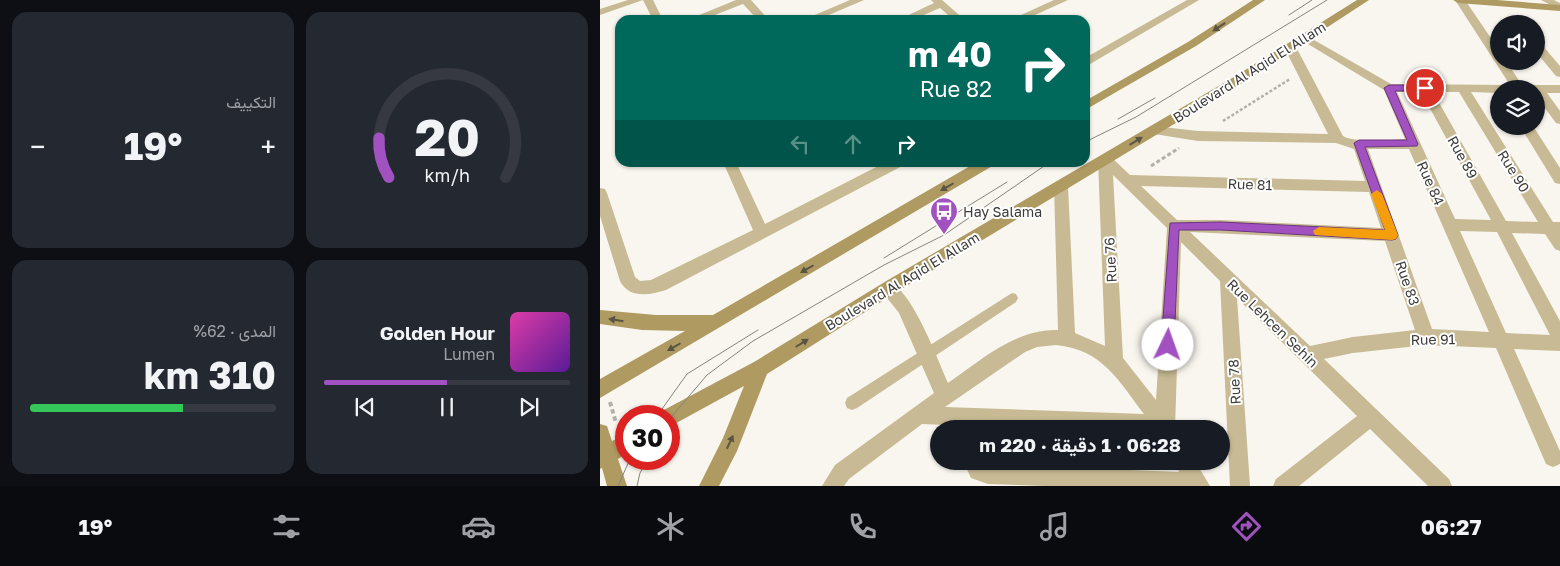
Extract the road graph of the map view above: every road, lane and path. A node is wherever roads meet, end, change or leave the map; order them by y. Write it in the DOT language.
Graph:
graph roads {
  1 [pos="638,0"];
  2 [pos="648,0"];
  3 [pos="745,0"];
  4 [pos="859,0"];
  5 [pos="1063,0"];
  6 [pos="1194,0"];
  7 [pos="1260,0"];
  8 [pos="1364,0"];
  9 [pos="1459,0"];
  10 [pos="1546,0"];
  11 [pos="939,2"];
  12 [pos="1560,7"];
  13 [pos="600,12"];
  14 [pos="656,15"];
  15 [pos="705,15"];
  16 [pos="759,15"];
  17 [pos="833,15"];
  18 [pos="913,15"];
  19 [pos="954,15"];
  20 [pos="1027,15"];
  21 [pos="1303,38"];
  22 [pos="1490,46"];
  23 [pos="1290,47"];
  24 [pos="1545,55"];
  25 [pos="1090,60"];
  26 [pos="1302,72"];
  27 [pos="1560,73"];
  28 [pos="1389,88"];
  29 [pos="1425,88"];
  30 [pos="1462,88"];
  31 [pos="1490,88"];
  32 [pos="1545,88"];
  33 [pos="1560,89"];
  34 [pos="1545,98"];
  35 [pos="1090,103"];
  36 [pos="1560,120"];
  37 [pos="1154,130"];
  38 [pos="1532,135"];
  39 [pos="1198,136"];
  40 [pos="1337,137"];
  41 [pos="1359,143"];
  42 [pos="1413,144"];
  43 [pos="1105,159"];
  44 [pos="731,167"];
  45 [pos="889,167"];
  46 [pos="976,167"];
  47 [pos="1560,179"];
  48 [pos="1127,180"];
  49 [pos="1061,186"];
  50 [pos="1374,187"];
  51 [pos="600,193"];
  52 [pos="1450,225"];
  53 [pos="1174,226"];
  54 [pos="1502,227"];
  55 [pos="1555,228"];
  56 [pos="762,234"];
  57 [pos="1392,235"];
  58 [pos="1560,245"];
  59 [pos="1228,278"];
  60 [pos="888,289"];
  61 [pos="1012,298"];
  62 [pos="600,317"];
  63 [pos="717,322"];
  64 [pos="1426,337"];
  65 [pos="1067,338"];
  66 [pos="1560,338"];
  67 [pos="1502,340"];
  68 [pos="1560,342"];
  69 [pos="926,355"];
  70 [pos="1306,355"];
  71 [pos="1114,361"];
  72 [pos="760,368"];
  73 [pos="603,388"];
  74 [pos="945,396"];
  75 [pos="852,403"];
  76 [pos="680,412"];
  77 [pos="918,415"];
  78 [pos="1371,417"];
  79 [pos="955,420"];
  80 [pos="1160,420"];
  81 [pos="1165,420"];
  82 [pos="600,433"];
  83 [pos="614,450"];
  84 [pos="1553,457"];
  85 [pos="978,470"];
  86 [pos="1189,470"];
  87 [pos="1198,484"];
  88 [pos="617,486"];
  89 [pos="709,486"];
  90 [pos="832,486"];
  91 [pos="1240,486"];
  92 [pos="1283,486"];
  93 [pos="1442,486"];
  1 -- 13 [label="street"];
  2 -- 14 [label="street"];
  3 -- 15 [label="street"];
  3 -- 16 [label="street"];
  4 -- 17 [label="street"];
  5 -- 20 [label="street"];
  6 -- 25 [label="street"];
  7 -- 35 [label="main road, one-way"];
  8 -- 21 [label="main road, Boulevard Al Aqid El Allam"];
  9 -- 12 [label="main road"];
  9 -- 22 [label="street"];
  10 -- 12 [label="street"];
  11 -- 18 [label="street"];
  11 -- 19 [label="street"];
  21 -- 23 [label="main road, Boulevard Al Aqid El Allam"];
  21 -- 28 [label="street"];
  23 -- 26 [label="street"];
  23 -- 37 [label="main road, Boulevard Al Aqid El Allam"];
  24 -- 27 [label="street"];
  26 -- 39 [label="path"];
  26 -- 40 [label="street"];
  28 -- 29 [label="street"];
  28 -- 42 [label="street, Rue 84"];
  29 -- 30 [label="street"];
  29 -- 54 [label="street, Rue 89"];
  30 -- 31 [label="street"];
  30 -- 55 [label="street, Rue 90"];
  32 -- 33 [label="street"];
  34 -- 36 [label="street"];
  37 -- 39 [label="street"];
  43 -- 37 [label="main road, Boulevard Al Aqid El Allam, one-way"];
  38 -- 47 [label="street"];
  39 -- 40 [label="street"];
  39 -- 48 [label="path"];
  40 -- 41 [label="street"];
  41 -- 42 [label="street"];
  41 -- 50 [label="street, Rue 83"];
  42 -- 52 [label="street, Rue 84"];
  43 -- 48 [label="street, Rue Lehcen Sehin"];
  43 -- 49 [label="main road, Boulevard Al Aqid El Allam"];
  43 -- 71 [label="street, Rue 76"];
  44 -- 56 [label="street"];
  45 -- 56 [label="street"];
  46 -- 63 [label="main road, one-way"];
  48 -- 50 [label="street, Rue 81"];
  48 -- 53 [label="street, Rue Lehcen Sehin"];
  49 -- 60 [label="main road, Boulevard Al Aqid El Allam"];
  49 -- 65 [label="street"];
  50 -- 57 [label="street, Rue 83"];
  51 -- 56 [label="street"];
  52 -- 54 [label="street"];
  52 -- 67 [label="street, Rue 84"];
  53 -- 57 [label="street"];
  53 -- 59 [label="street, Rue Lehcen Sehin"];
  53 -- 81 [label="street"];
  54 -- 55 [label="street"];
  54 -- 66 [label="street, Rue 89"];
  55 -- 58 [label="street, Rue 90"];
  57 -- 64 [label="street, Rue 83"];
  59 -- 70 [label="street, Rue Lehcen Sehin"];
  59 -- 91 [label="street, Rue 78"];
  60 -- 69 [label="street"];
  72 -- 60 [label="main road, Boulevard Al Aqid El Allam, one-way"];
  61 -- 69 [label="lane"];
  63 -- 62 [label="main road, one-way"];
  63 -- 73 [label="main road, one-way"];
  64 -- 67 [label="street, Rue 91"];
  64 -- 70 [label="street, Rue 91"];
  65 -- 71 [label="street"];
  65 -- 74 [label="street"];
  67 -- 68 [label="street, Rue 91"];
  67 -- 84 [label="street, Rue 84"];
  69 -- 74 [label="street"];
  69 -- 75 [label="lane"];
  70 -- 78 [label="street, Rue Lehcen Sehin"];
  71 -- 80 [label="street"];
  72 -- 76 [label="main road, Boulevard Al Aqid El Allam"];
  89 -- 72 [label="main road, one-way"];
  73 -- 83 [label="path"];
  74 -- 77 [label="street"];
  77 -- 79 [label="street"];
  77 -- 90 [label="street"];
  78 -- 92 [label="street"];
  78 -- 93 [label="street, Rue Lehcen Sehin"];
  82 -- 83 [label="main road"];
  83 -- 88 [label="main road"];
  85 -- 87 [label="street"];
  86 -- 87 [label="street"];
}
